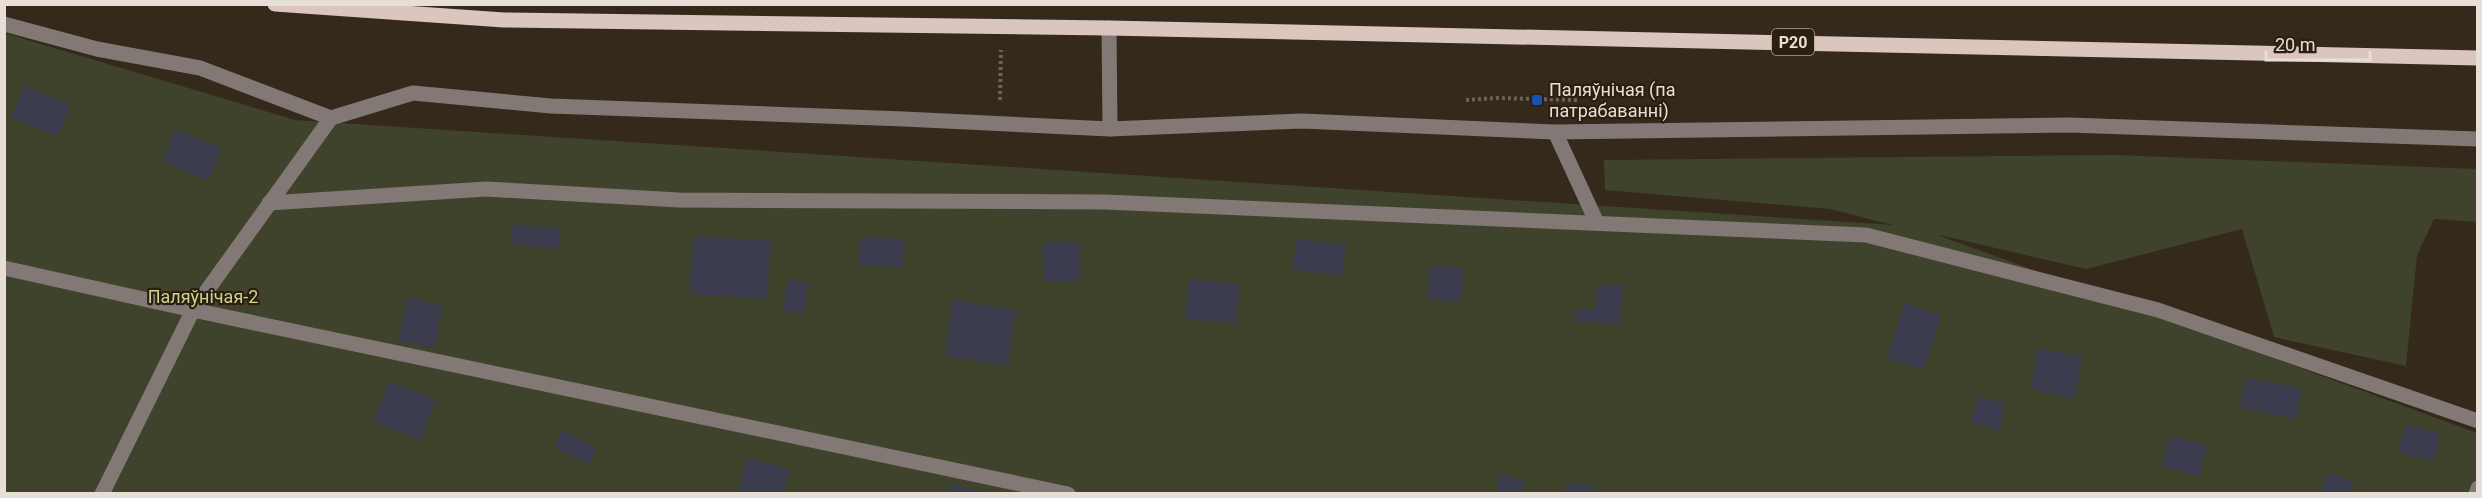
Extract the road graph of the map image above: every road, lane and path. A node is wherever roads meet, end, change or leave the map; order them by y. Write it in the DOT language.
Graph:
graph roads {
  1 [pos="274,4"];
  2 [pos="4,24"];
  3 [pos="1002,26"];
  4 [pos="1109,27"];
  5 [pos="2478,58"];
  6 [pos="331,118"];
  7 [pos="1000,124"];
  8 [pos="1110,129"];
  9 [pos="1555,132"];
  10 [pos="2478,139"];
  11 [pos="269,203"];
  12 [pos="1597,224"];
  13 [pos="4,268"];
  14 [pos="193,310"];
  15 [pos="2478,421"];
  16 [pos="2478,488"];
  17 [pos="102,494"];
  18 [pos="1068,494"];
  19 [pos="2476,494"];
  1 -- 3 [label="main road, Р20"];
  2 -- 6 [label="lane"];
  3 -- 4 [label="main road, Р20"];
  3 -- 7 [label="path"];
  4 -- 5 [label="main road, Р20"];
  4 -- 8 [label="lane"];
  6 -- 7 [label="lane"];
  6 -- 11 [label="lane"];
  7 -- 8 [label="lane"];
  8 -- 9 [label="lane"];
  9 -- 10 [label="lane"];
  9 -- 12 [label="lane"];
  11 -- 12 [label="lane"];
  11 -- 14 [label="lane"];
  12 -- 15 [label="lane"];
  13 -- 14 [label="lane"];
  14 -- 17 [label="lane"];
  14 -- 18 [label="lane"];
  16 -- 19 [label="lane"];
}
